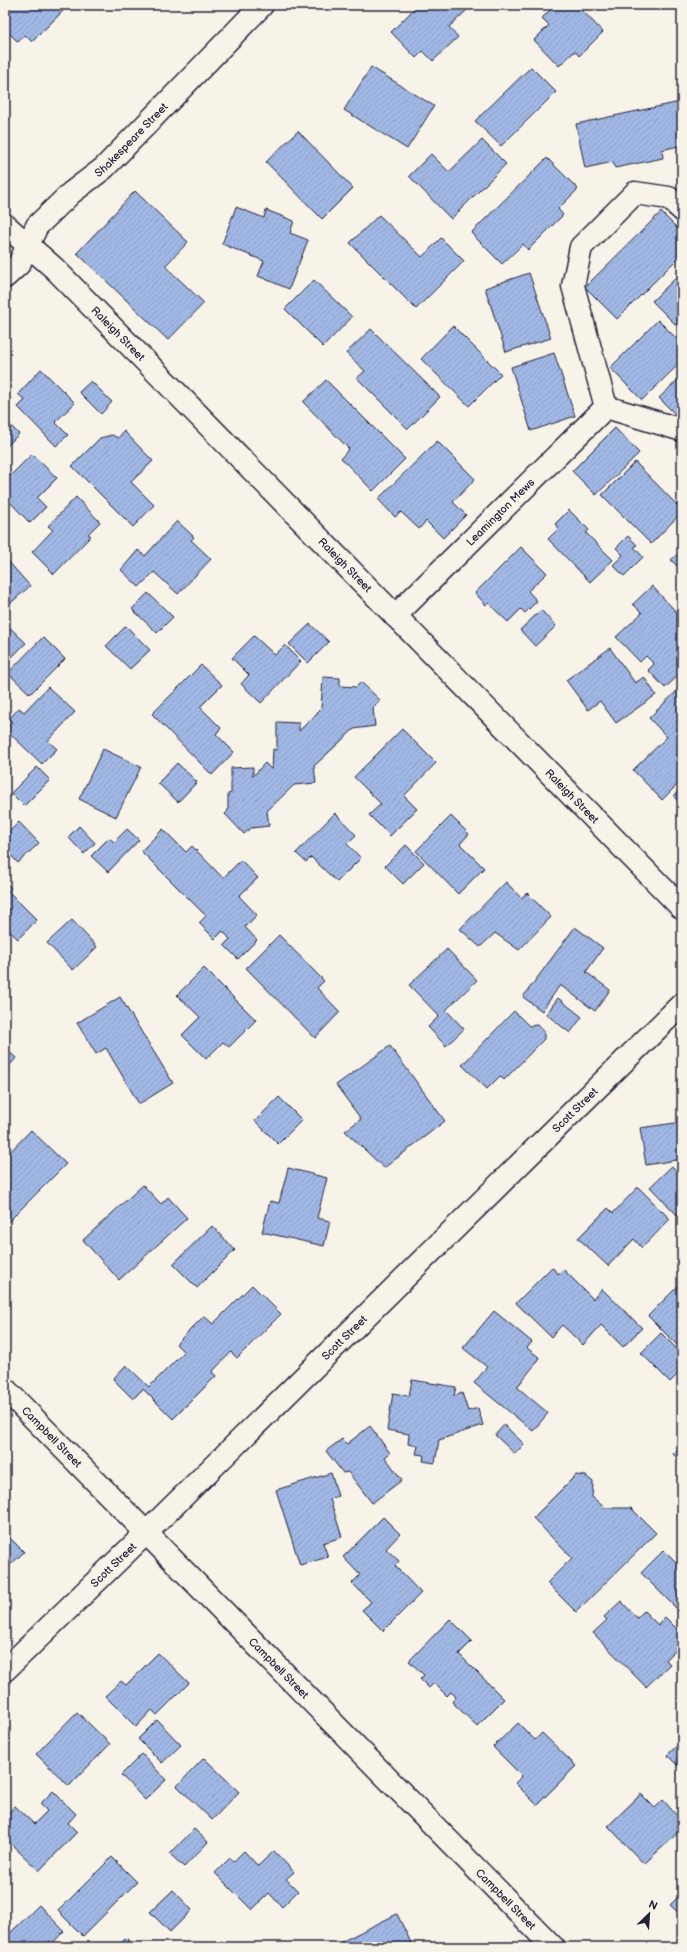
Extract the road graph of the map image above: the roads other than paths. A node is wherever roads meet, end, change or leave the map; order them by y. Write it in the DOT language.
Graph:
graph roads {
  1 [pos="262,5"];
  2 [pos="682,210"];
  3 [pos="5,225"];
  4 [pos="28,246"];
  5 [pos="5,277"];
  6 [pos="606,407"];
  7 [pos="682,430"];
  8 [pos="395,616"];
  9 [pos="682,908"];
  10 [pos="682,1004"];
  11 [pos="5,1389"];
  12 [pos="146,1533"];
  13 [pos="5,1670"];
  14 [pos="553,1947"];
  1 -- 4 [label="street, Shakespeare Street"];
  2 -- 6 [label="street"];
  3 -- 4 [label="street, Raleigh Street"];
  4 -- 5 [label="street, Shakespeare Street"];
  4 -- 8 [label="street, Raleigh Street"];
  6 -- 7 [label="street"];
  6 -- 8 [label="street, Leamington Mews"];
  8 -- 9 [label="street, Raleigh Street"];
  10 -- 12 [label="street, Scott Street"];
  11 -- 12 [label="street, Campbell Street"];
  12 -- 13 [label="street, Scott Street"];
  12 -- 14 [label="street, Campbell Street"];
}
